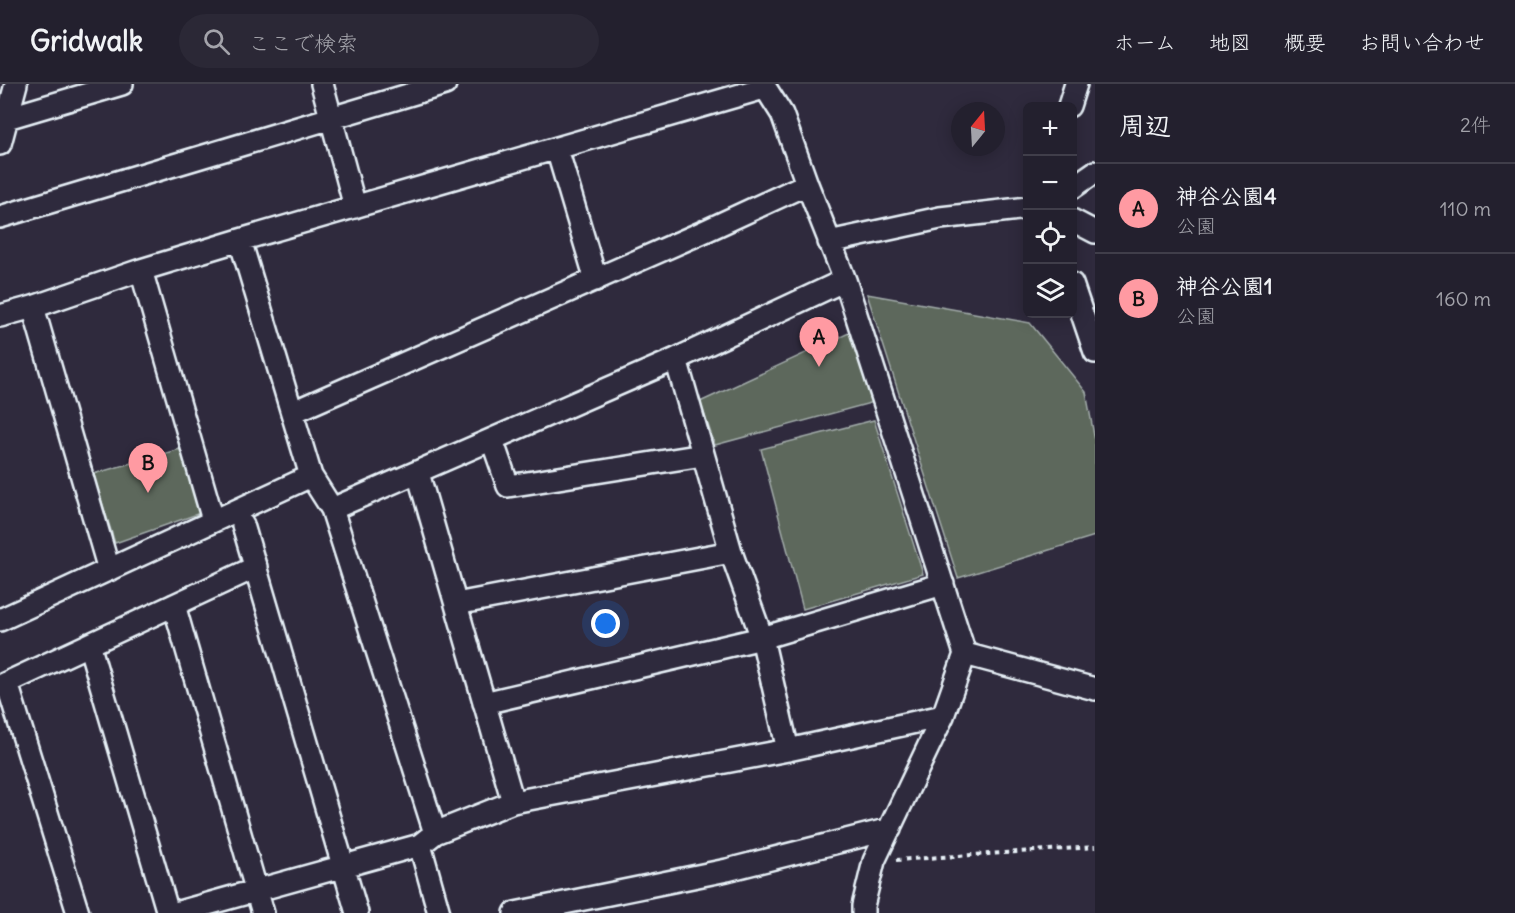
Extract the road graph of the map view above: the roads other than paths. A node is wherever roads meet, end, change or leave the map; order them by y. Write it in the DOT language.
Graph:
graph roads {
  1 [pos="16,84"];
  2 [pos="122,84"];
  3 [pos="322,84"];
  4 [pos="445,84"];
  5 [pos="1076,84"];
  6 [pos="764,86"];
  7 [pos="1070,102"];
  8 [pos="7,118"];
  9 [pos="331,119"];
  10 [pos="0,144"];
  11 [pos="557,149"];
  12 [pos="1095,172"];
  13 [pos="807,184"];
  14 [pos="1077,185"];
  15 [pos="355,207"];
  16 [pos="1023,209"];
  17 [pos="0,217"];
  18 [pos="1077,223"];
  19 [pos="1095,232"];
  20 [pos="240,240"];
  21 [pos="829,242"];
  22 [pos="141,270"];
  23 [pos="596,280"];
  24 [pos="845,280"];
  25 [pos="1077,299"];
  26 [pos="33,308"];
  27 [pos="0,316"];
  28 [pos="1095,352"];
  29 [pos="676,359"];
  30 [pos="293,412"];
  31 [pos="492,440"];
  32 [pos="703,455"];
  33 [pos="418,473"];
  34 [pos="311,476"];
  35 [pos="332,509"];
  36 [pos="213,520"];
  37 [pos="243,525"];
  38 [pos="731,552"];
  39 [pos="256,567"];
  40 [pos="109,570"];
  41 [pos="943,584"];
  42 [pos="456,604"];
  43 [pos="174,605"];
  44 [pos="0,620"];
  45 [pos="762,638"];
  46 [pos="89,644"];
  47 [pos="965,654"];
  48 [pos="4,684"];
  49 [pos="1095,689"];
  50 [pos="484,703"];
  51 [pos="943,716"];
  52 [pos="788,750"];
  53 [pos="513,802"];
  54 [pos="890,829"];
  55 [pos="428,839"];
  56 [pos="344,866"];
  57 [pos="256,889"];
  58 [pos="568,908"];
  59 [pos="78,913"];
  60 [pos="168,913"];
  61 [pos="175,913"];
  62 [pos="263,913"];
  63 [pos="357,913"];
  64 [pos="439,913"];
  65 [pos="515,913"];
  66 [pos="863,913"];
  1 -- 8 [label="street"];
  2 -- 8 [label="street"];
  3 -- 9 [label="street"];
  4 -- 9 [label="street"];
  5 -- 7 [label="street"];
  6 -- 11 [label="street"];
  6 -- 13 [label="street"];
  8 -- 10 [label="street"];
  9 -- 15 [label="street"];
  9 -- 17 [label="street"];
  11 -- 15 [label="street"];
  11 -- 23 [label="street"];
  12 -- 14 [label="street"];
  13 -- 21 [label="street"];
  13 -- 23 [label="street"];
  15 -- 20 [label="street"];
  16 -- 21 [label="street"];
  18 -- 19 [label="street"];
  20 -- 22 [label="street"];
  20 -- 30 [label="street"];
  21 -- 24 [label="street"];
  22 -- 26 [label="street"];
  22 -- 36 [label="street"];
  23 -- 30 [label="street"];
  24 -- 29 [label="street"];
  24 -- 41 [label="street"];
  25 -- 28 [label="street"];
  26 -- 27 [label="street"];
  26 -- 40 [label="street"];
  29 -- 31 [label="street"];
  29 -- 32 [label="street"];
  30 -- 34 [label="street"];
  31 -- 32 [label="street"];
  31 -- 33 [label="street"];
  32 -- 38 [label="street"];
  33 -- 35 [label="street"];
  33 -- 42 [label="street"];
  34 -- 35 [label="street"];
  34 -- 36 [label="street"];
  35 -- 55 [label="street"];
  36 -- 40 [label="street"];
  37 -- 39 [label="street"];
  38 -- 42 [label="street"];
  38 -- 45 [label="street"];
  39 -- 43 [label="street"];
  39 -- 56 [label="street"];
  40 -- 44 [label="street"];
  41 -- 45 [label="street"];
  41 -- 47 [label="street"];
  42 -- 50 [label="street"];
  43 -- 46 [label="street"];
  43 -- 57 [label="street"];
  45 -- 50 [label="street"];
  45 -- 52 [label="street"];
  46 -- 48 [label="street"];
  46 -- 60 [label="street"];
  47 -- 49 [label="street"];
  47 -- 51 [label="street"];
  48 -- 59 [label="street"];
  50 -- 53 [label="street"];
  51 -- 52 [label="street"];
  51 -- 54 [label="street"];
  52 -- 53 [label="street"];
  53 -- 55 [label="street"];
  54 -- 58 [label="street"];
  54 -- 66 [label="street"];
  55 -- 56 [label="street"];
  55 -- 64 [label="street"];
  56 -- 57 [label="street"];
  56 -- 63 [label="street"];
  57 -- 61 [label="street"];
  57 -- 62 [label="street"];
  58 -- 65 [label="street"];
}
